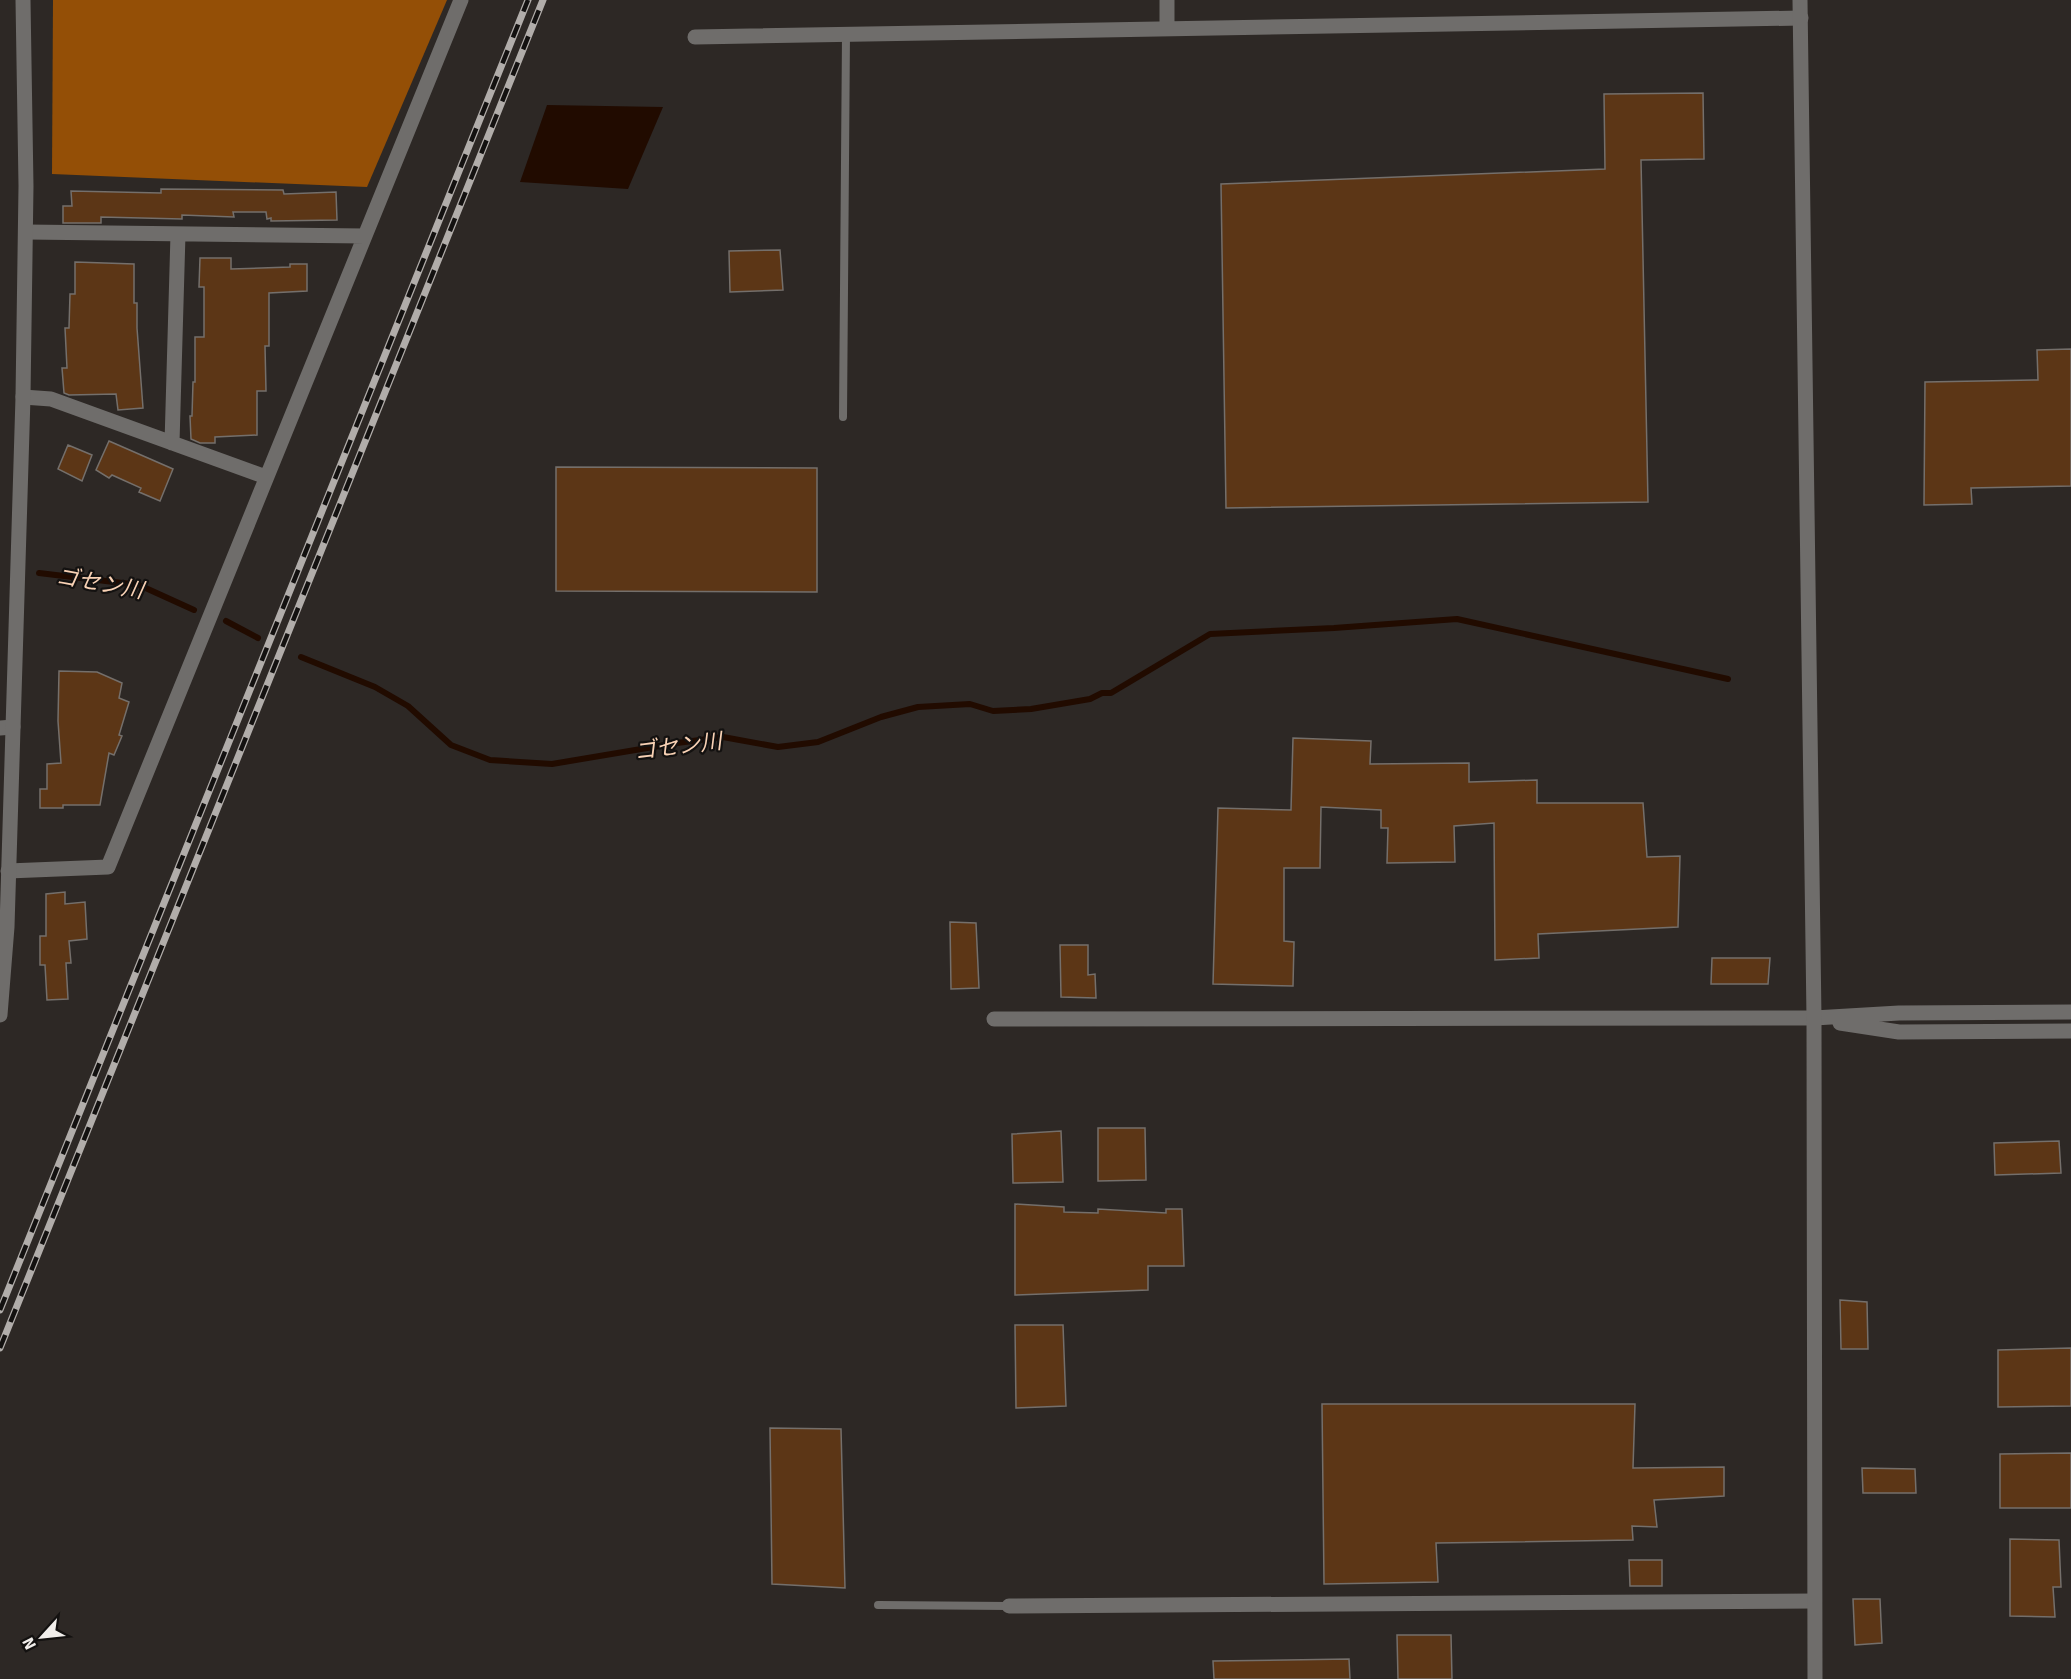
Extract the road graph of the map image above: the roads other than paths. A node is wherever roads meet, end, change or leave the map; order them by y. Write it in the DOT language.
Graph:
graph roads {
  1 [pos="23,0"];
  2 [pos="461,0"];
  3 [pos="1167,0"];
  4 [pos="1800,0"];
  5 [pos="1801,18"];
  6 [pos="1167,29"];
  7 [pos="846,34"];
  8 [pos="694,37"];
  9 [pos="26,232"];
  10 [pos="178,234"];
  11 [pos="365,236"];
  12 [pos="23,397"];
  13 [pos="843,417"];
  14 [pos="172,443"];
  15 [pos="266,477"];
  16 [pos="6,728"];
  17 [pos="4,871"];
  18 [pos="2071,1012"];
  19 [pos="0,1015"];
  20 [pos="1814,1018"];
  21 [pos="994,1019"];
  22 [pos="2071,1031"];
  23 [pos="1814,1601"];
  24 [pos="878,1605"];
  25 [pos="1009,1606"];
  26 [pos="1815,1679"];
  1 -- 9 [label="street"];
  2 -- 11 [label="street"];
  3 -- 6 [label="street"];
  4 -- 5 [label="street"];
  5 -- 6 [label="street"];
  5 -- 20 [label="street"];
  6 -- 7 [label="street"];
  7 -- 8 [label="street"];
  7 -- 13 [label="lane"];
  9 -- 10 [label="street"];
  9 -- 12 [label="street"];
  10 -- 11 [label="street"];
  10 -- 14 [label="street"];
  11 -- 15 [label="street"];
  12 -- 14 [label="street"];
  12 -- 16 [label="street"];
  14 -- 15 [label="street"];
  15 -- 17 [label="street"];
  16 -- 17 [label="street"];
  17 -- 19 [label="street"];
  18 -- 20 [label="street"];
  20 -- 21 [label="street"];
  20 -- 22 [label="street"];
  20 -- 23 [label="street"];
  23 -- 25 [label="street"];
  23 -- 26 [label="street"];
  24 -- 25 [label="lane"];
}
